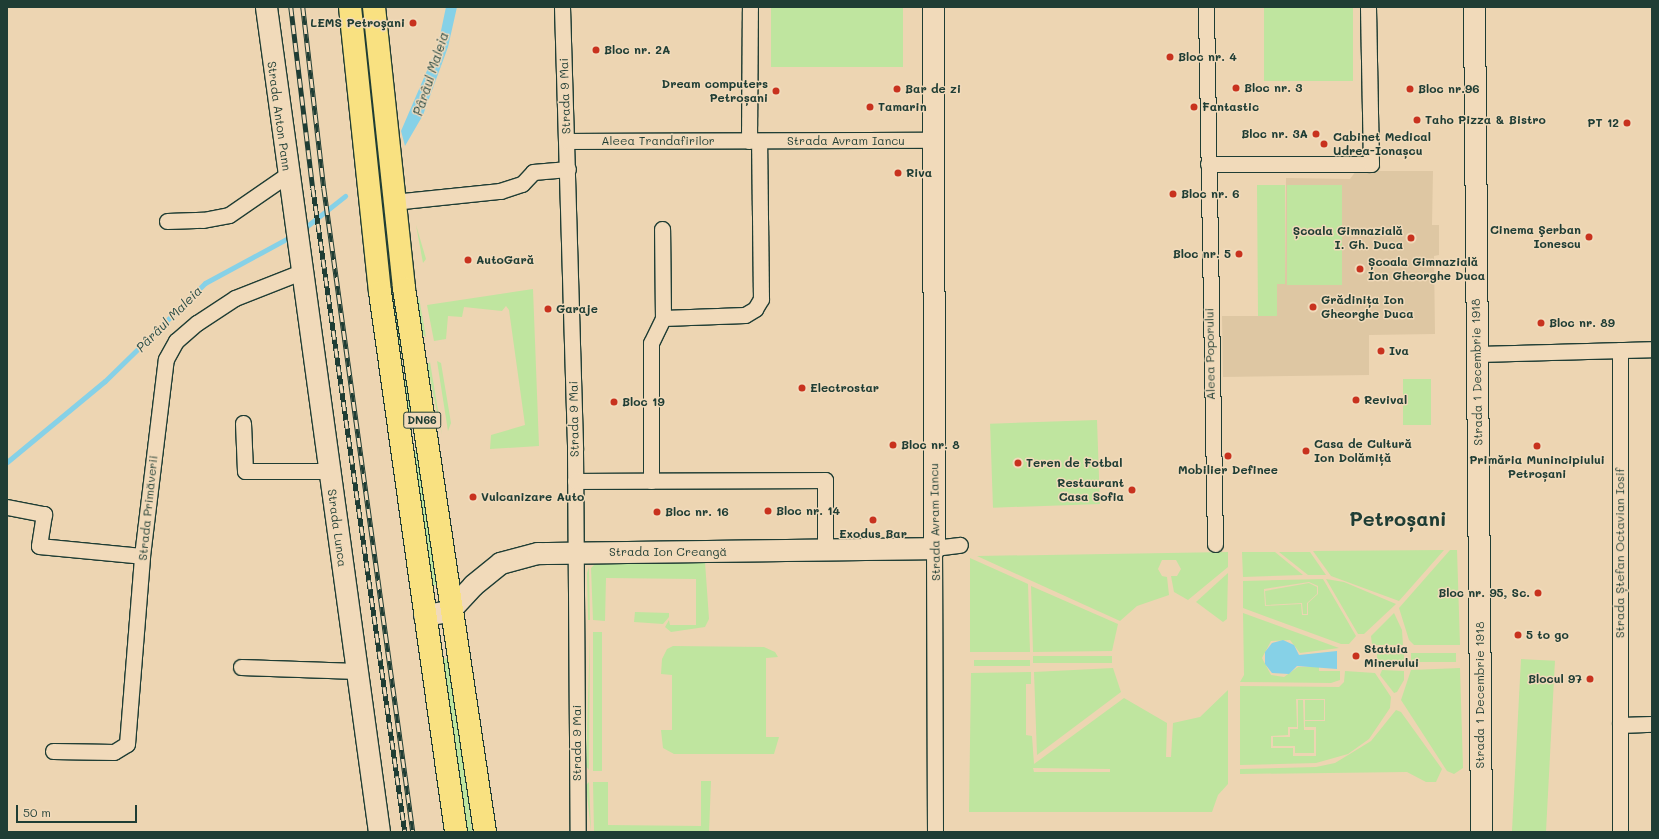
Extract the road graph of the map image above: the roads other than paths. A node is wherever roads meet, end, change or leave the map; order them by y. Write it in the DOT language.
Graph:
graph roads {
  1 [pos="266,7"];
  2 [pos="350,7"];
  3 [pos="374,7"];
  4 [pos="562,7"];
  5 [pos="750,7"];
  6 [pos="933,7"];
  7 [pos="1206,7"];
  8 [pos="1368,7"];
  9 [pos="1474,7"];
  10 [pos="754,140"];
  11 [pos="933,140"];
  12 [pos="567,141"];
  13 [pos="1208,164"];
  14 [pos="568,169"];
  15 [pos="287,175"];
  16 [pos="394,206"];
  17 [pos="370,213"];
  18 [pos="167,221"];
  19 [pos="662,229"];
  20 [pos="296,235"];
  21 [pos="301,272"];
  22 [pos="404,288"];
  23 [pos="380,292"];
  24 [pos="663,318"];
  25 [pos="1652,349"];
  26 [pos="1620,350"];
  27 [pos="1477,354"];
  28 [pos="414,356"];
  29 [pos="388,359"];
  30 [pos="243,423"];
  31 [pos="424,433"];
  32 [pos="399,436"];
  33 [pos="329,471"];
  34 [pos="651,481"];
  35 [pos="575,482"];
  36 [pos="7,507"];
  37 [pos="1215,544"];
  38 [pos="960,545"];
  39 [pos="934,548"];
  40 [pos="825,550"];
  41 [pos="576,553"];
  42 [pos="142,556"];
  43 [pos="449,611"];
  44 [pos="424,615"];
  45 [pos="241,667"];
  46 [pos="357,671"];
  47 [pos="1620,724"];
  48 [pos="1652,724"];
  49 [pos="53,751"];
  50 [pos="379,832"];
  51 [pos="456,832"];
  52 [pos="485,832"];
  53 [pos="578,832"];
  54 [pos="935,832"];
  55 [pos="1480,832"];
  56 [pos="1620,832"];
  1 -- 15 [label="main road, Strada Anton Pann"];
  2 -- 17 [label="main road, DN66"];
  3 -- 16 [label="main road, DN66"];
  4 -- 12 [label="street, Strada 9 Mai"];
  5 -- 10 [label="street"];
  6 -- 11 [label="main road, Strada Avram Iancu"];
  7 -- 13 [label="street, Aleea Poporului"];
  8 -- 13 [label="street"];
  9 -- 27 [label="main road, Strada 1 Decembrie 1918"];
  10 -- 11 [label="street, Strada Avram Iancu"];
  10 -- 12 [label="street, Aleea Trandafirilor"];
  10 -- 24 [label="street"];
  11 -- 39 [label="main road, Strada Avram Iancu"];
  12 -- 14 [label="street, Strada 9 Mai"];
  13 -- 37 [label="street, Aleea Poporului"];
  14 -- 16 [label="street"];
  14 -- 35 [label="street, Strada 9 Mai"];
  15 -- 18 [label="street"];
  15 -- 20 [label="main road, Strada Anton Pann"];
  16 -- 17 [label="main road"];
  16 -- 22 [label="main road, DN66"];
  17 -- 23 [label="main road, DN66"];
  19 -- 24 [label="street"];
  20 -- 21 [label="main road, Strada Lunca"];
  21 -- 33 [label="main road, Strada Lunca"];
  21 -- 42 [label="street, Strada Primăverii"];
  22 -- 23 [label="main road"];
  22 -- 28 [label="main road, DN66"];
  23 -- 29 [label="main road, DN66"];
  24 -- 34 [label="street"];
  25 -- 26 [label="street"];
  26 -- 27 [label="street"];
  26 -- 47 [label="street, Strada Ștefan Octavian Iosif"];
  27 -- 55 [label="main road, Strada 1 Decembrie 1918"];
  28 -- 29 [label="main road"];
  28 -- 31 [label="main road, DN66"];
  29 -- 32 [label="main road, DN66"];
  30 -- 33 [label="street"];
  31 -- 32 [label="main road"];
  31 -- 43 [label="main road, DN66"];
  32 -- 44 [label="main road, DN66"];
  33 -- 46 [label="main road, Strada Lunca"];
  34 -- 35 [label="street"];
  34 -- 40 [label="street"];
  35 -- 41 [label="street, Strada 9 Mai"];
  36 -- 42 [label="street"];
  38 -- 39 [label="street"];
  39 -- 40 [label="main road, Strada Ion Creangă"];
  39 -- 54 [label="street, Strada Avram Iancu"];
  40 -- 41 [label="main road, Strada Ion Creangă"];
  41 -- 43 [label="main road, Strada Ion Creangă"];
  41 -- 53 [label="street, Strada 9 Mai"];
  42 -- 49 [label="street, Strada Primăverii"];
  43 -- 44 [label="main road"];
  43 -- 52 [label="main road, DN66"];
  44 -- 51 [label="main road, DN66"];
  45 -- 46 [label="street"];
  46 -- 50 [label="main road, Strada Lunca"];
  47 -- 48 [label="street"];
  47 -- 56 [label="street, Strada Ștefan Octavian Iosif"];
}
